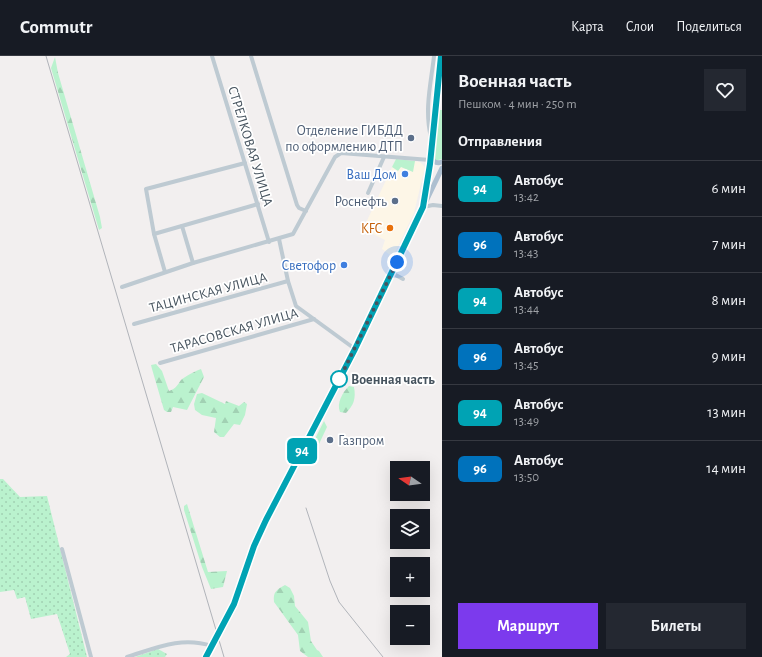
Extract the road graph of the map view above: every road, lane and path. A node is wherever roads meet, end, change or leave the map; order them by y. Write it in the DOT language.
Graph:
graph roads {
  1 [pos="212,56"];
  2 [pos="251,56"];
  3 [pos="434,56"];
  4 [pos="441,56"];
  5 [pos="441,65"];
  6 [pos="432,140"];
  7 [pos="384,157"];
  8 [pos="430,158"];
  9 [pos="442,162"];
  10 [pos="245,163"];
  11 [pos="442,168"];
  12 [pos="428,173"];
  13 [pos="438,177"];
  14 [pos="368,193"];
  15 [pos="258,204"];
  16 [pos="442,206"];
  17 [pos="423,207"];
  18 [pos="306,211"];
  19 [pos="182,226"];
  20 [pos="154,234"];
  21 [pos="279,239"];
  22 [pos="269,242"];
  23 [pos="193,263"];
  24 [pos="165,272"];
  25 [pos="392,273"];
  26 [pos="403,279"];
  27 [pos="288,281"];
  28 [pos="122,286"];
  29 [pos="314,319"];
  30 [pos="134,324"];
  31 [pos="355,349"];
  32 [pos="160,363"];
  33 [pos="62,549"];
  34 [pos="212,646"];
  35 [pos="91,657"];
  36 [pos="127,657"];
  37 [pos="206,657"];
  1 -- 10 [label="street, СТРЕЛКОВАЯ УЛИЦА"];
  2 -- 18 [label="street, СТРЕЛКОВАЯ УЛИЦА"];
  3 -- 6 [label="street"];
  4 -- 5 [label="main road"];
  5 -- 6 [label="main road"];
  6 -- 8 [label="main road"];
  7 -- 8 [label="street"];
  7 -- 14 [label="street"];
  7 -- 18 [label="street"];
  8 -- 9 [label="main road"];
  8 -- 12 [label="main road"];
  10 -- 15 [label="street, СТРЕЛКОВАЯ УЛИЦА"];
  10 -- 20 [label="street"];
  11 -- 13 [label="main road"];
  12 -- 13 [label="main road"];
  12 -- 17 [label="main road"];
  13 -- 17 [label="main road"];
  15 -- 19 [label="street"];
  15 -- 22 [label="street, СТРЕЛКОВАЯ УЛИЦА"];
  16 -- 17 [label="street"];
  17 -- 25 [label="main road"];
  18 -- 21 [label="street"];
  19 -- 20 [label="street"];
  19 -- 23 [label="street"];
  20 -- 24 [label="street"];
  21 -- 22 [label="street"];
  21 -- 27 [label="street"];
  22 -- 23 [label="street"];
  23 -- 24 [label="street"];
  24 -- 28 [label="street"];
  25 -- 26 [label="street"];
  25 -- 31 [label="main road"];
  27 -- 29 [label="street"];
  27 -- 30 [label="street, ТАЦИНСКАЯ УЛИЦА"];
  29 -- 31 [label="street"];
  29 -- 32 [label="street, ТАРАСОВСКАЯ УЛИЦА"];
  31 -- 34 [label="main road"];
  33 -- 35 [label="street"];
  34 -- 36 [label="street"];
  34 -- 37 [label="main road"];
}
